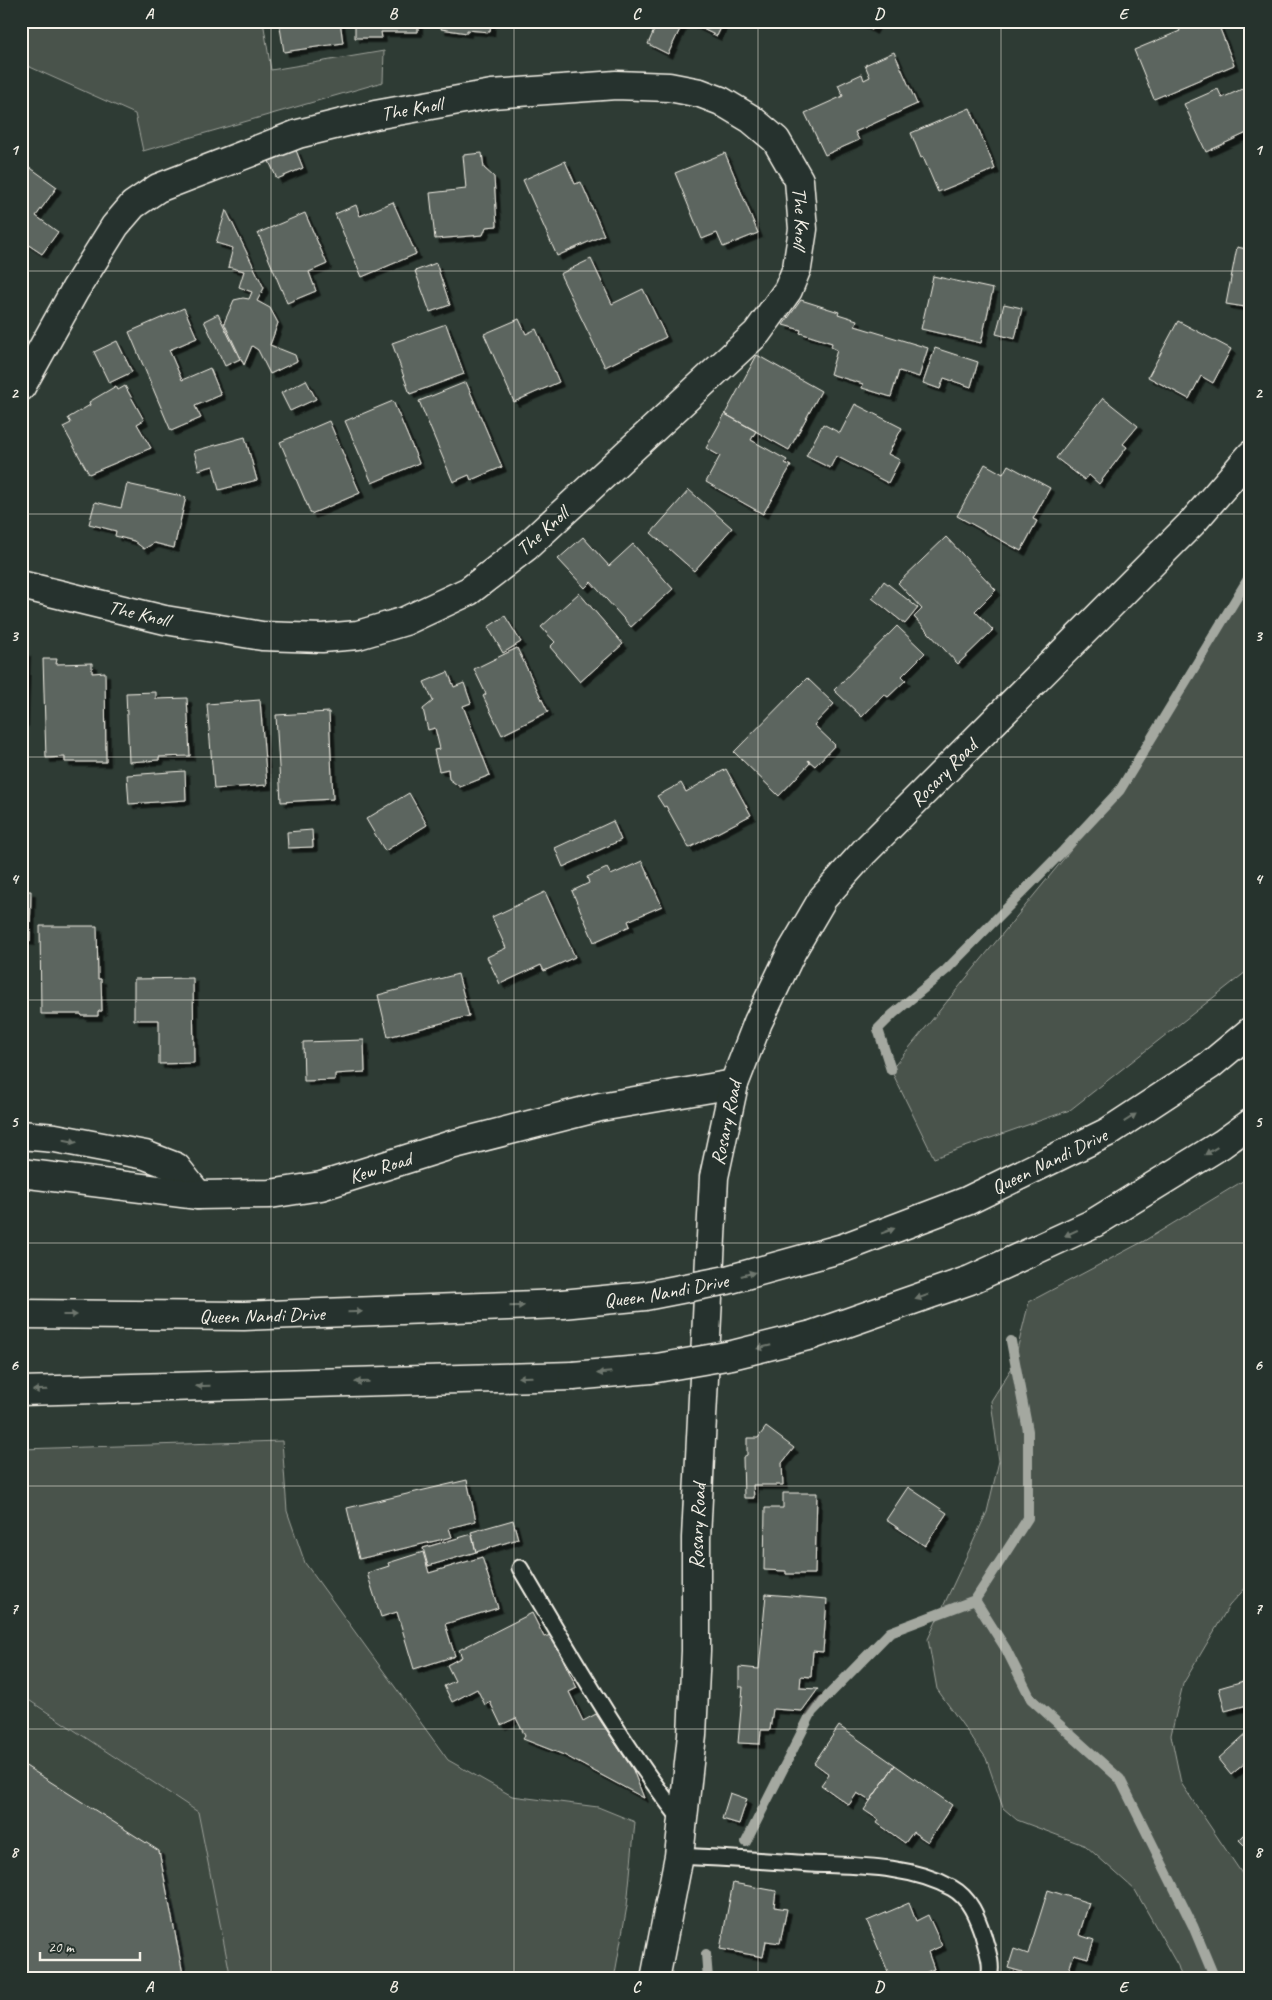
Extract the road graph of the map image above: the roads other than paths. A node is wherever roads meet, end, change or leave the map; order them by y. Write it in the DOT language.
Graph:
graph roads {
  1 [pos="21,387"];
  2 [pos="1251,456"];
  3 [pos="21,585"];
  4 [pos="1251,1031"];
  5 [pos="734,1084"];
  6 [pos="1251,1123"];
  7 [pos="21,1135"];
  8 [pos="21,1172"];
  9 [pos="198,1195"];
  10 [pos="21,1314"];
  11 [pos="21,1391"];
  12 [pos="520,1568"];
  13 [pos="683,1822"];
  14 [pos="679,1856"];
  15 [pos="655,1979"];
  16 [pos="989,1979"];
  1 -- 3 [label="street, The Knoll"];
  2 -- 5 [label="street, Rosary Road"];
  10 -- 4 [label="street, Queen Nandi Drive, one-way, bridge"];
  5 -- 9 [label="street, Kew Road"];
  5 -- 13 [label="street, Rosary Road"];
  6 -- 11 [label="street, one-way, bridge"];
  7 -- 9 [label="street, one-way"];
  8 -- 9 [label="street, Kew Road"];
  12 -- 13 [label="lane"];
  13 -- 14 [label="street, Rosary Road"];
  14 -- 15 [label="street, Rosary Road"];
  14 -- 16 [label="lane"];
}
